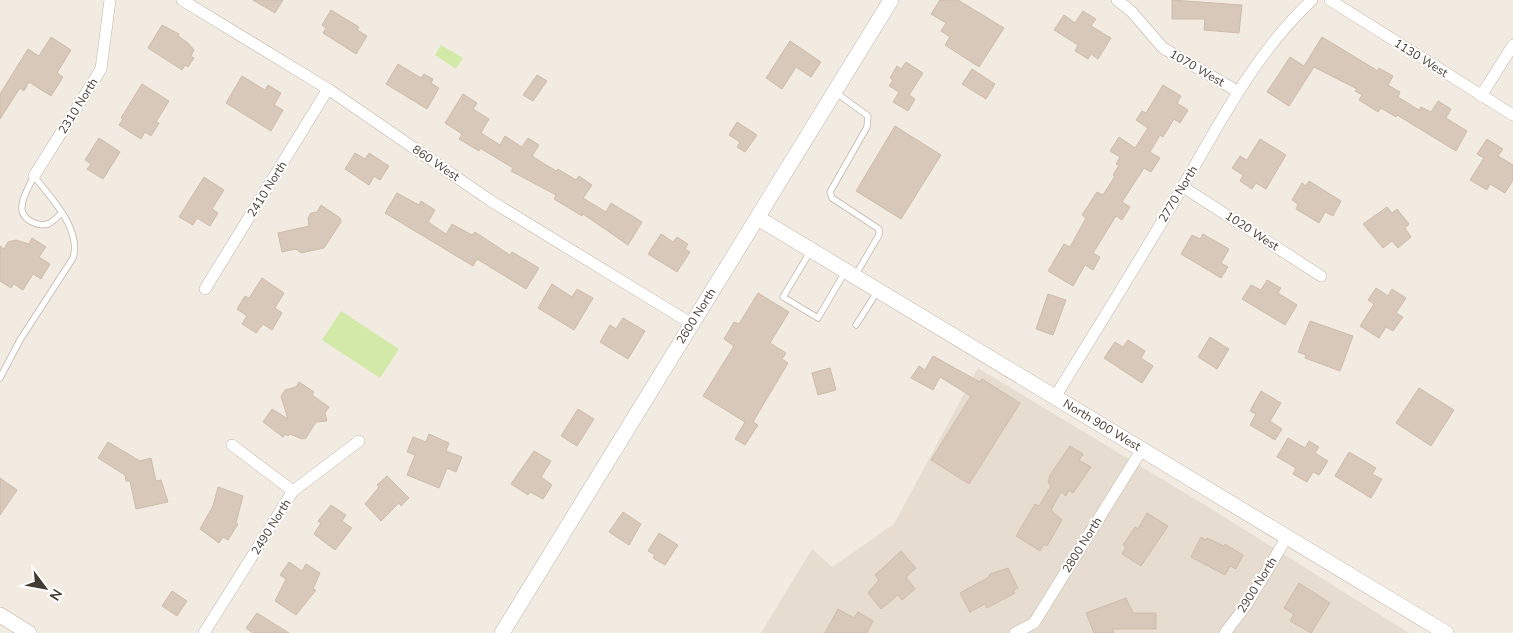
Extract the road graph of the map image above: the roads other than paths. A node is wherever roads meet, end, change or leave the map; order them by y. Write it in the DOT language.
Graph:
graph roads {
  1 [pos="110,0"];
  2 [pos="182,0"];
  3 [pos="891,0"];
  4 [pos="1118,0"];
  5 [pos="1312,0"];
  6 [pos="1330,0"];
  7 [pos="1513,45"];
  8 [pos="328,88"];
  9 [pos="1237,91"];
  10 [pos="835,92"];
  11 [pos="1481,96"];
  12 [pos="1513,115"];
  13 [pos="34,176"];
  14 [pos="1183,187"];
  15 [pos="61,214"];
  16 [pos="758,218"];
  17 [pos="811,250"];
  18 [pos="851,274"];
  19 [pos="1321,276"];
  20 [pos="205,289"];
  21 [pos="878,290"];
  22 [pos="692,324"];
  23 [pos="856,325"];
  24 [pos="0,378"];
  25 [pos="1055,397"];
  26 [pos="359,441"];
  27 [pos="232,445"];
  28 [pos="1142,449"];
  29 [pos="293,491"];
  30 [pos="1287,536"];
  31 [pos="0,615"];
  32 [pos="29,633"];
  33 [pos="204,633"];
  34 [pos="502,633"];
  35 [pos="1015,633"];
  36 [pos="1225,633"];
  37 [pos="1446,633"];
  1 -- 13 [label="street, 2310 North"];
  2 -- 8 [label="street, 860 West"];
  3 -- 10 [label="street, 2600 North"];
  4 -- 9 [label="street, 1070 West"];
  5 -- 9 [label="street, 2770 North"];
  6 -- 11 [label="street, 1130 West"];
  7 -- 11 [label="street"];
  8 -- 20 [label="street, 2410 North"];
  8 -- 22 [label="street, 860 West"];
  9 -- 14 [label="street, 2770 North"];
  10 -- 16 [label="street, 2600 North"];
  10 -- 18 [label="lane"];
  11 -- 12 [label="street, 1130 West"];
  13 -- 15 [label="lane"];
  13 -- 15 [label="lane"];
  14 -- 19 [label="street, 1020 West"];
  14 -- 25 [label="street, 2770 North"];
  15 -- 24 [label="lane"];
  16 -- 17 [label="street, North 900 West"];
  16 -- 22 [label="street, 2600 North"];
  17 -- 18 [label="street, North 900 West"];
  17 -- 18 [label="lane"];
  18 -- 21 [label="street, North 900 West"];
  21 -- 23 [label="lane"];
  21 -- 25 [label="street, North 900 West"];
  22 -- 34 [label="street, 2600 North"];
  25 -- 28 [label="street, North 900 West"];
  26 -- 29 [label="street, 2490 North"];
  27 -- 29 [label="street"];
  28 -- 30 [label="street, North 900 West"];
  28 -- 35 [label="street, 2800 North"];
  29 -- 33 [label="street, 2490 North"];
  30 -- 36 [label="street, 2900 North"];
  30 -- 37 [label="street, North 900 West"];
  31 -- 32 [label="street"];
}
